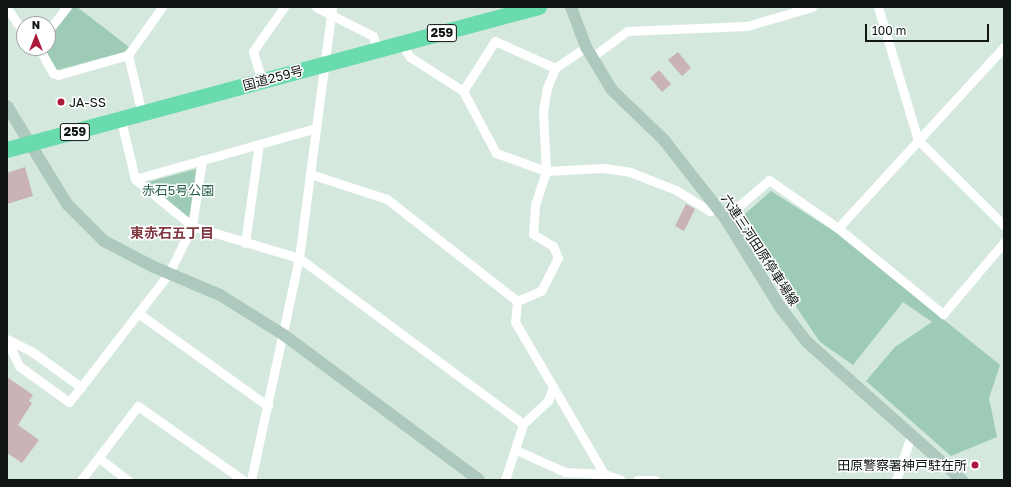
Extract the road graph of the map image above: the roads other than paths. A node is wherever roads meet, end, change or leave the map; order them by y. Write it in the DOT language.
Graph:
graph roads {
  1 [pos="67,7"];
  2 [pos="162,7"];
  3 [pos="284,7"];
  4 [pos="316,7"];
  5 [pos="539,7"];
  6 [pos="571,7"];
  7 [pos="812,7"];
  8 [pos="878,7"];
  9 [pos="7,8"];
  10 [pos="330,11"];
  11 [pos="504,11"];
  12 [pos="16,21"];
  13 [pos="56,21"];
  14 [pos="401,44"];
  15 [pos="1004,47"];
  16 [pos="378,50"];
  17 [pos="589,52"];
  18 [pos="43,56"];
  19 [pos="128,56"];
  20 [pos="324,65"];
  21 [pos="555,68"];
  22 [pos="262,81"];
  23 [pos="463,91"];
  24 [pos="7,106"];
  25 [pos="142,114"];
  26 [pos="121,120"];
  27 [pos="316,128"];
  28 [pos="918,140"];
  29 [pos="30,143"];
  30 [pos="259,144"];
  31 [pos="7,150"];
  32 [pos="202,160"];
  33 [pos="546,171"];
  34 [pos="310,174"];
  35 [pos="135,179"];
  36 [pos="715,206"];
  37 [pos="725,218"];
  38 [pos="1004,225"];
  39 [pos="192,226"];
  40 [pos="838,228"];
  41 [pos="1004,242"];
  42 [pos="245,243"];
  43 [pos="299,258"];
  44 [pos="169,273"];
  45 [pos="517,301"];
  46 [pos="138,313"];
  47 [pos="284,335"];
  48 [pos="7,339"];
  49 [pos="80,387"];
  50 [pos="553,387"];
  51 [pos="268,406"];
  52 [pos="523,424"];
  53 [pos="911,436"];
  54 [pos="516,450"];
  55 [pos="98,458"];
  56 [pos="604,474"];
  57 [pos="81,480"];
  58 [pos="127,480"];
  59 [pos="243,480"];
  60 [pos="252,480"];
  61 [pos="480,480"];
  62 [pos="505,480"];
  63 [pos="621,480"];
  64 [pos="636,480"];
  65 [pos="655,480"];
  66 [pos="896,480"];
  67 [pos="962,480"];
  1 -- 13 [label="street"];
  2 -- 19 [label="street"];
  3 -- 22 [label="street"];
  4 -- 10 [label="street"];
  5 -- 11 [label="highway, 国道259号 / 259"];
  6 -- 17 [label="main road, 六連三河田原停車場線"];
  7 -- 17 [label="street"];
  8 -- 28 [label="street"];
  9 -- 12 [label="street"];
  10 -- 16 [label="street"];
  10 -- 20 [label="street"];
  11 -- 14 [label="highway, 国道259号 / 259"];
  14 -- 16 [label="highway, 国道259号 / 259"];
  14 -- 23 [label="street"];
  15 -- 28 [label="street"];
  16 -- 20 [label="highway, 国道259号 / 259"];
  17 -- 21 [label="street"];
  17 -- 36 [label="main road, 六連三河田原停車場線"];
  18 -- 19 [label="street"];
  19 -- 25 [label="street"];
  20 -- 22 [label="highway, 国道259号 / 259"];
  20 -- 27 [label="street"];
  21 -- 23 [label="street"];
  21 -- 33 [label="street"];
  22 -- 25 [label="highway, 国道259号 / 259"];
  23 -- 33 [label="street"];
  24 -- 29 [label="main road"];
  25 -- 26 [label="highway, 国道259号 / 259"];
  26 -- 29 [label="highway, 国道259号 / 259"];
  26 -- 35 [label="street"];
  27 -- 30 [label="street"];
  27 -- 34 [label="street"];
  28 -- 38 [label="street"];
  28 -- 40 [label="street"];
  29 -- 31 [label="highway, 国道259号 / 259"];
  29 -- 44 [label="main road"];
  30 -- 32 [label="street"];
  30 -- 42 [label="street"];
  32 -- 35 [label="street"];
  32 -- 39 [label="street"];
  33 -- 36 [label="street"];
  33 -- 45 [label="street"];
  34 -- 43 [label="street"];
  34 -- 45 [label="street"];
  35 -- 39 [label="street"];
  36 -- 37 [label="main road, 六連三河田原停車場線"];
  37 -- 40 [label="street"];
  37 -- 53 [label="main road, 六連三河田原停車場線"];
  39 -- 42 [label="street"];
  39 -- 44 [label="street"];
  40 -- 41 [label="street"];
  42 -- 43 [label="street"];
  43 -- 47 [label="street"];
  43 -- 52 [label="street"];
  44 -- 46 [label="street"];
  44 -- 47 [label="main road"];
  45 -- 50 [label="street"];
  46 -- 49 [label="street"];
  46 -- 51 [label="street"];
  47 -- 51 [label="street"];
  47 -- 61 [label="main road"];
  48 -- 49 [label="street"];
  48 -- 49 [label="street"];
  50 -- 52 [label="street"];
  50 -- 56 [label="street"];
  51 -- 60 [label="street"];
  52 -- 54 [label="street"];
  53 -- 66 [label="street"];
  53 -- 67 [label="main road, 六連三河田原停車場線"];
  54 -- 56 [label="street"];
  54 -- 62 [label="street"];
  55 -- 57 [label="street"];
  55 -- 58 [label="street"];
  55 -- 59 [label="street"];
  56 -- 63 [label="street"];
  64 -- 65 [label="street"];
}
